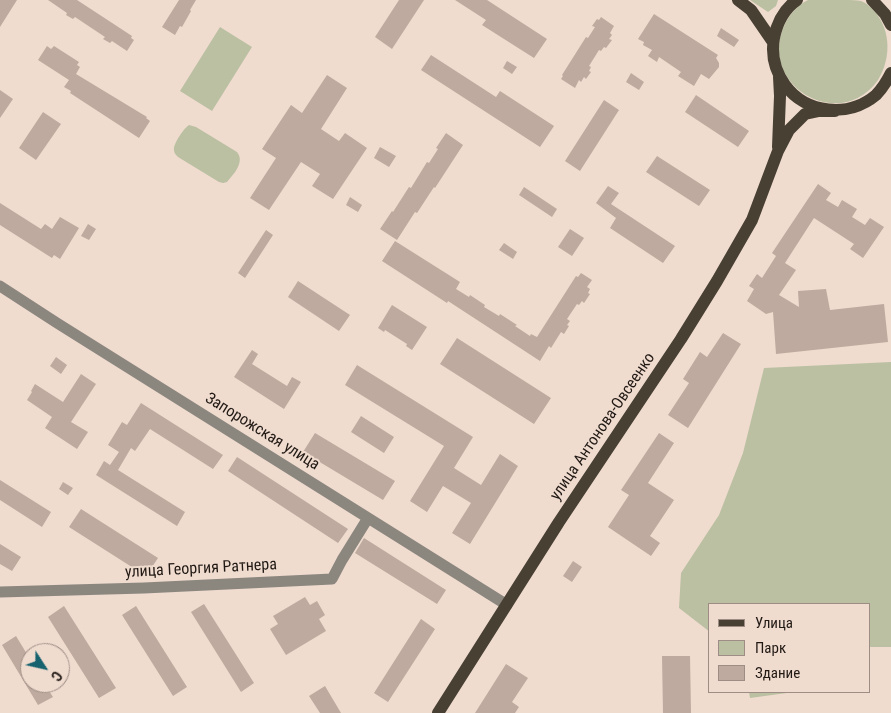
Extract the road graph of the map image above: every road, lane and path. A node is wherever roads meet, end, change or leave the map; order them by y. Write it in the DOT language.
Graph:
graph roads {
  1 [pos="738,0"];
  2 [pos="797,0"];
  3 [pos="872,0"];
  4 [pos="882,0"];
  5 [pos="888,20"];
  6 [pos="773,42"];
  7 [pos="891,73"];
  8 [pos="779,77"];
  9 [pos="835,111"];
  10 [pos="778,151"];
  11 [pos="0,286"];
  12 [pos="368,518"];
  13 [pos="0,592"];
  14 [pos="507,604"];
  15 [pos="438,713"];
  1 -- 6 [label="main road"];
  2 -- 6 [label="main road"];
  3 -- 5 [label="main road"];
  4 -- 5 [label="main road"];
  6 -- 8 [label="main road"];
  7 -- 9 [label="main road, улица Антонова-Овсеенко"];
  8 -- 9 [label="main road"];
  8 -- 10 [label="main road, улица Антонова-Овсеенко"];
  9 -- 10 [label="main road, улица Антонова-Овсеенко"];
  10 -- 14 [label="main road, улица Антонова-Овсеенко"];
  11 -- 12 [label="street, Запорожская улица"];
  12 -- 13 [label="street, улица Георгия Ратнера"];
  12 -- 14 [label="street, Запорожская улица"];
  14 -- 15 [label="main road, улица Антонова-Овсеенко"];
}
